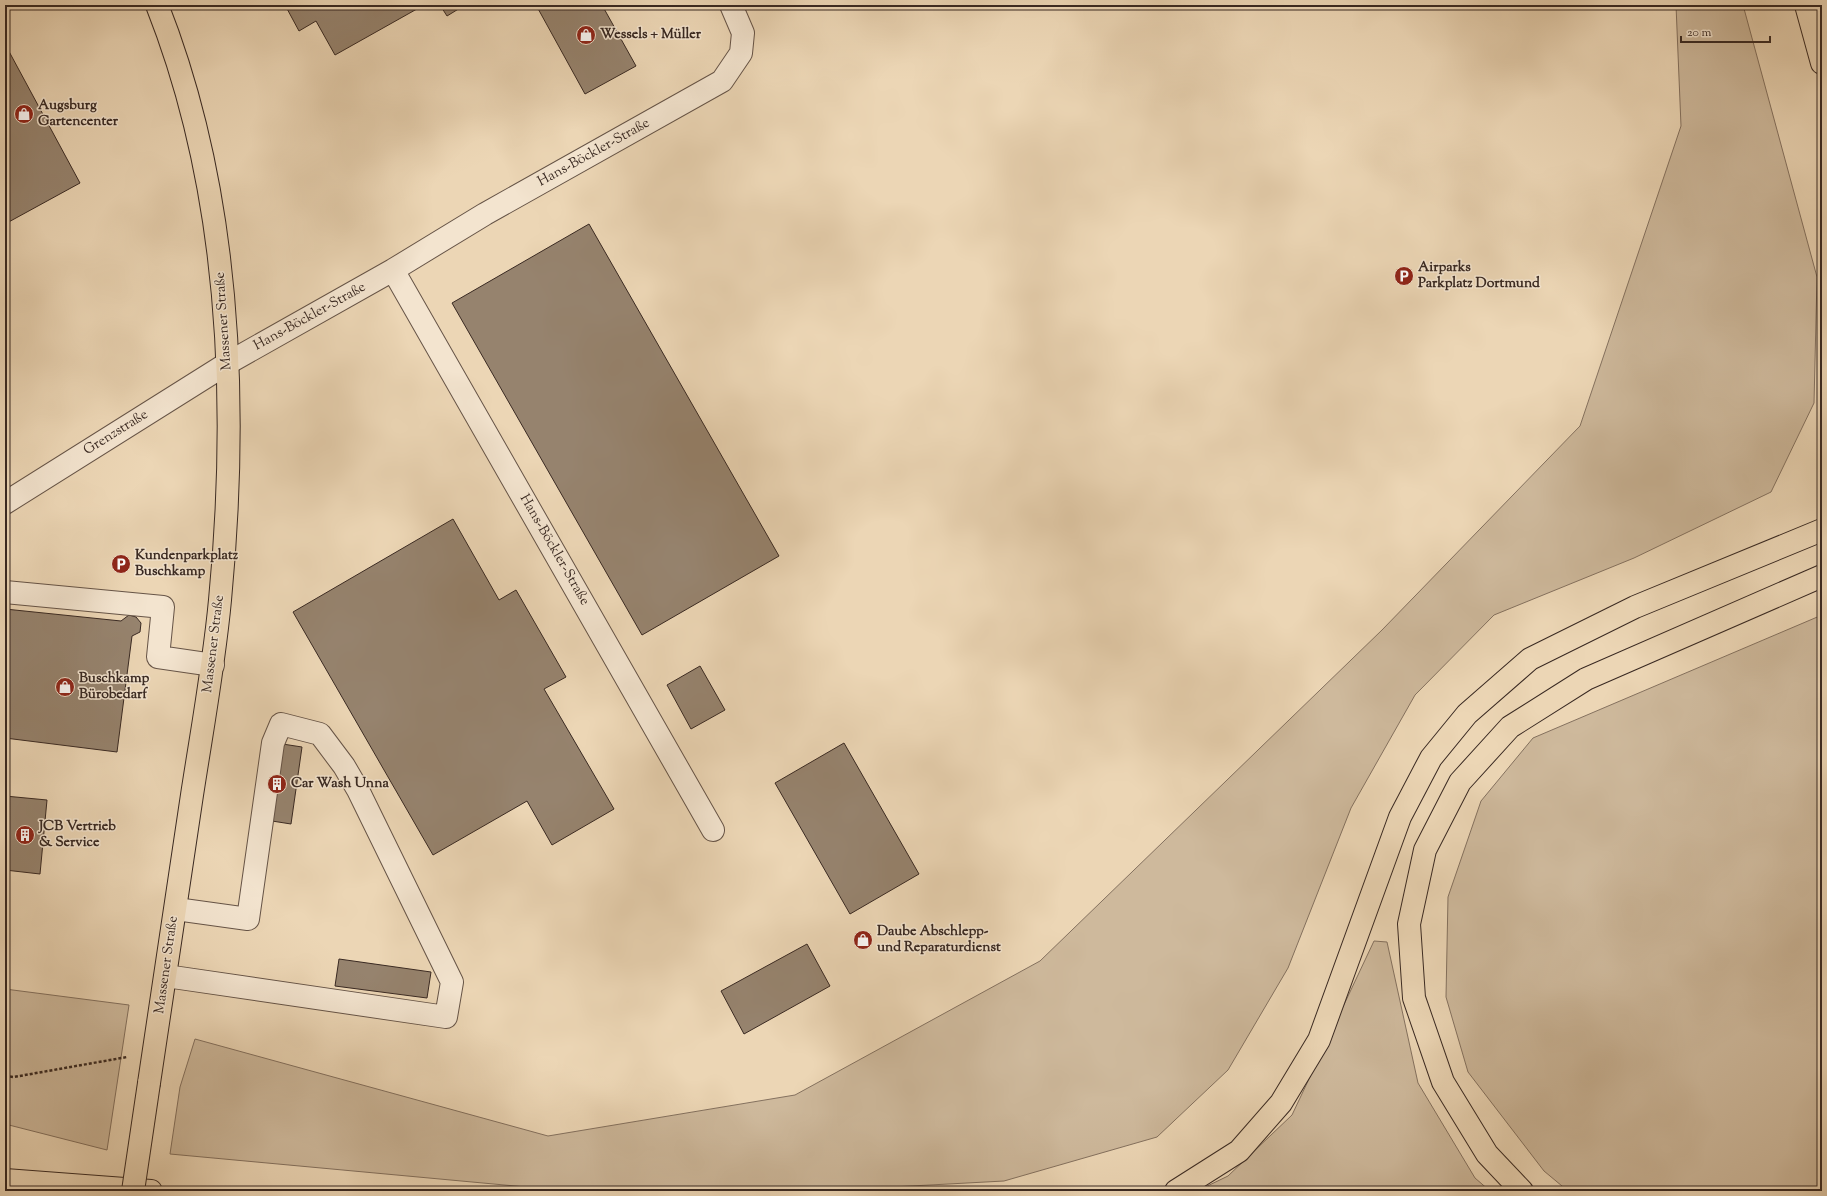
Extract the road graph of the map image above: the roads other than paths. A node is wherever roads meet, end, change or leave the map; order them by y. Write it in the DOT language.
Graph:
graph roads {
  1 [pos="157,5"];
  2 [pos="731,5"];
  3 [pos="1806,5"];
  4 [pos="1822,63"];
  5 [pos="393,270"];
  6 [pos="228,363"];
  7 [pos="5,503"];
  8 [pos="1822,530"];
  9 [pos="1822,576"];
  10 [pos="5,592"];
  11 [pos="212,665"];
  12 [pos="714,830"];
  13 [pos="176,909"];
  14 [pos="166,976"];
  15 [pos="5,1180"];
  16 [pos="132,1191"];
  17 [pos="151,1191"];
  18 [pos="1176,1191"];
  19 [pos="1522,1191"];
  1 -- 6 [label="main road, Massener Straße"];
  2 -- 5 [label="street, Hans-Böckler-Straße"];
  3 -- 4 [label="main road"];
  5 -- 6 [label="street, Hans-Böckler-Straße"];
  5 -- 12 [label="street, Hans-Böckler-Straße"];
  6 -- 7 [label="street, Grenzstraße"];
  6 -- 11 [label="main road, Massener Straße"];
  8 -- 18 [label="main road"];
  9 -- 19 [label="main road"];
  10 -- 11 [label="street"];
  11 -- 13 [label="main road, Massener Straße"];
  13 -- 14 [label="main road, Massener Straße"];
  13 -- 14 [label="street"];
  14 -- 16 [label="main road, Massener Straße, bridge"];
  15 -- 17 [label="main road"];
}
